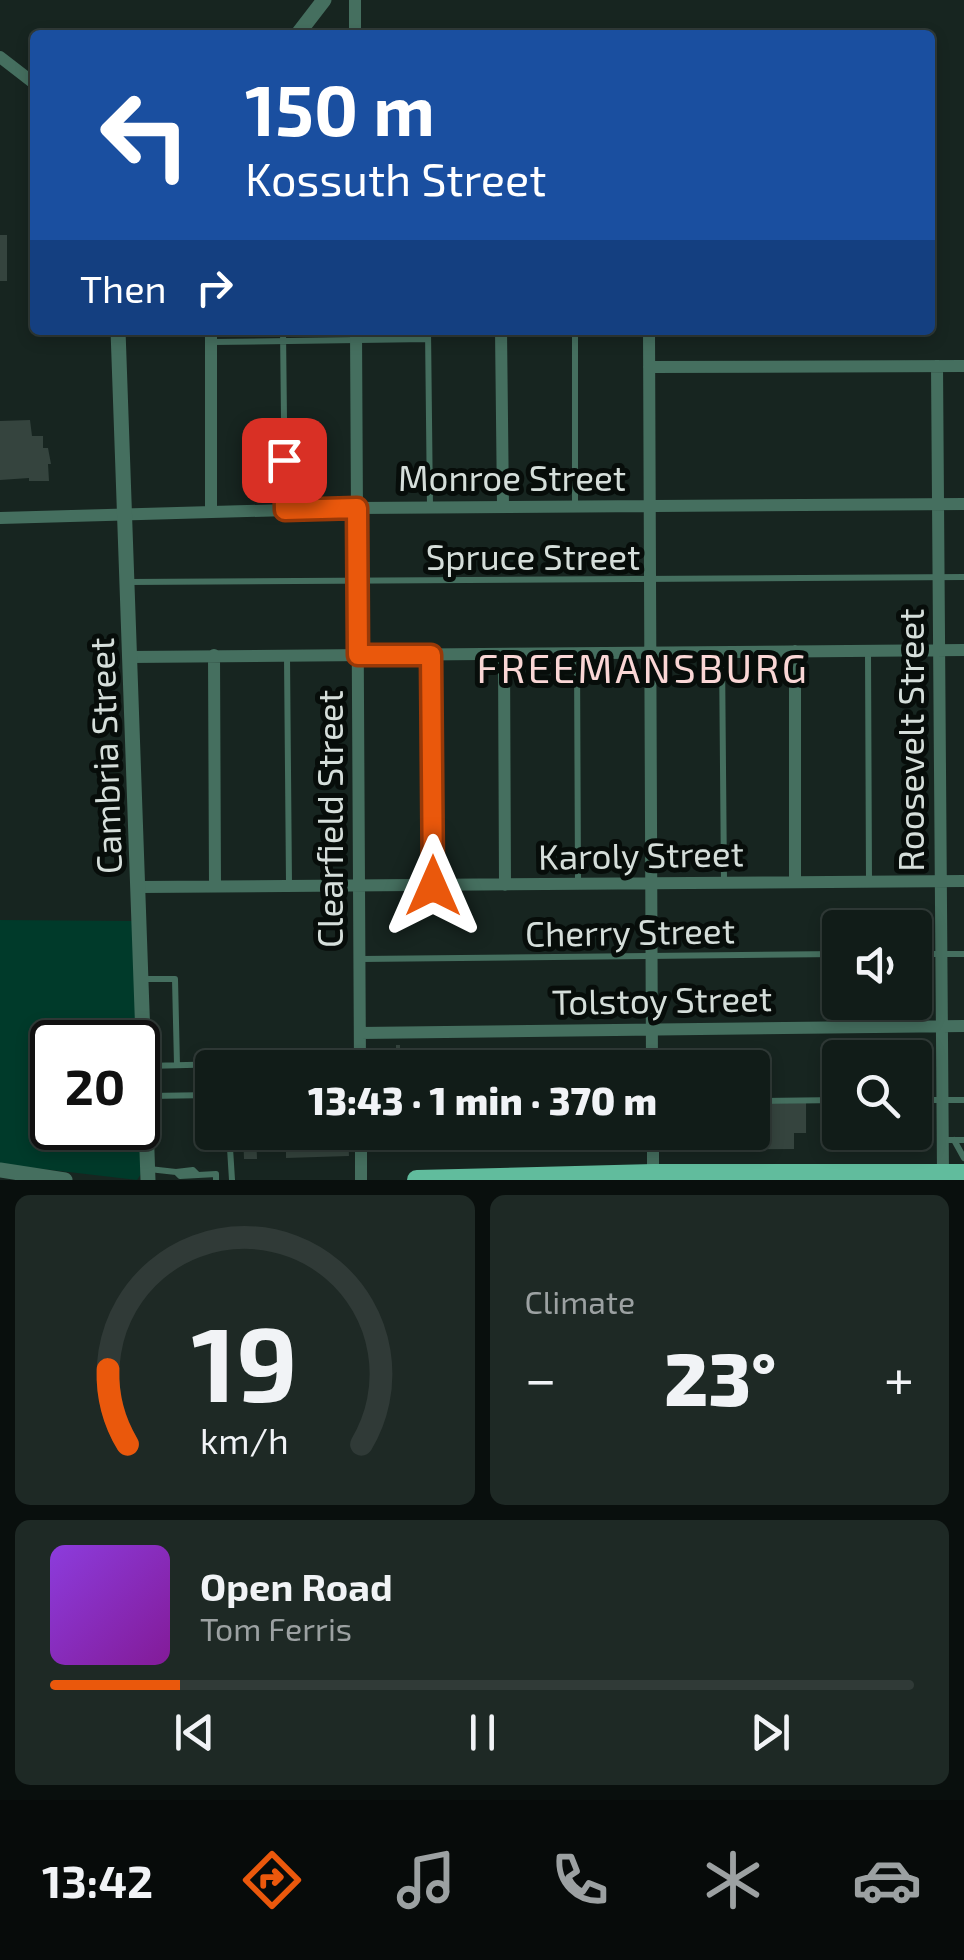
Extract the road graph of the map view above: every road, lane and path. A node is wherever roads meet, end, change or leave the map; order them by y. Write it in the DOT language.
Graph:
graph roads {
  1 [pos="324,0"];
  2 [pos="354,0"];
  3 [pos="301,30"];
  4 [pos="355,30"];
  5 [pos="0,57"];
  6 [pos="30,80"];
  7 [pos="118,335"];
  8 [pos="283,335"];
  9 [pos="346,335"];
  10 [pos="356,335"];
  11 [pos="428,335"];
  12 [pos="500,335"];
  13 [pos="575,335"];
  14 [pos="648,335"];
  15 [pos="210,336"];
  16 [pos="283,341"];
  17 [pos="938,366"];
  18 [pos="964,366"];
  19 [pos="649,367"];
  20 [pos="938,504"];
  21 [pos="964,504"];
  22 [pos="503,507"];
  23 [pos="575,507"];
  24 [pos="648,507"];
  25 [pos="357,508"];
  26 [pos="430,508"];
  27 [pos="285,510"];
  28 [pos="211,511"];
  29 [pos="125,513"];
  30 [pos="0,518"];
  31 [pos="939,577"];
  32 [pos="964,577"];
  33 [pos="649,580"];
  34 [pos="127,582"];
  35 [pos="358,582"];
  36 [pos="868,650"];
  37 [pos="940,650"];
  38 [pos="964,650"];
  39 [pos="795,651"];
  40 [pos="649,652"];
  41 [pos="722,652"];
  42 [pos="286,654"];
  43 [pos="577,654"];
  44 [pos="214,655"];
  45 [pos="358,655"];
  46 [pos="431,655"];
  47 [pos="504,655"];
  48 [pos="129,656"];
  49 [pos="940,881"];
  50 [pos="964,881"];
  51 [pos="651,882"];
  52 [pos="724,882"];
  53 [pos="796,882"];
  54 [pos="869,882"];
  55 [pos="578,884"];
  56 [pos="505,885"];
  57 [pos="215,886"];
  58 [pos="289,886"];
  59 [pos="359,886"];
  60 [pos="433,886"];
  61 [pos="139,887"];
  62 [pos="822,954"];
  63 [pos="932,954"];
  64 [pos="941,954"];
  65 [pos="964,954"];
  66 [pos="652,956"];
  67 [pos="360,960"];
  68 [pos="143,979"];
  69 [pos="144,1020"];
  70 [pos="943,1026"];
  71 [pos="964,1026"];
  72 [pos="652,1029"];
  73 [pos="360,1032"];
  74 [pos="360,1050"];
  75 [pos="652,1050"];
  76 [pos="177,1065"];
  77 [pos="195,1065"];
  78 [pos="160,1066"];
  79 [pos="195,1095"];
  80 [pos="160,1096"];
  81 [pos="822,1100"];
  82 [pos="932,1100"];
  83 [pos="943,1100"];
  84 [pos="964,1100"];
  85 [pos="770,1101"];
  86 [pos="948,1140"];
  87 [pos="964,1140"];
  88 [pos="230,1150"];
  89 [pos="361,1150"];
  90 [pos="653,1150"];
  91 [pos="964,1158"];
  92 [pos="0,1170"];
  93 [pos="148,1174"];
  94 [pos="954,1174"];
  95 [pos="653,1177"];
  96 [pos="65,1180"];
  97 [pos="216,1180"];
  98 [pos="232,1180"];
  99 [pos="360,1180"];
  100 [pos="416,1180"];
  1 -- 3 [label="street"];
  2 -- 4 [label="street"];
  5 -- 6 [label="street"];
  7 -- 29 [label="street, Cambria Street"];
  8 -- 16 [label="lane"];
  9 -- 16 [label="lane"];
  10 -- 25 [label="street, Clearfield Street"];
  11 -- 26 [label="lane"];
  12 -- 22 [label="street"];
  13 -- 23 [label="lane"];
  14 -- 19 [label="street"];
  15 -- 16 [label="lane"];
  15 -- 28 [label="street"];
  16 -- 27 [label="lane"];
  17 -- 18 [label="street"];
  17 -- 19 [label="street"];
  17 -- 20 [label="street, Roosevelt Street"];
  19 -- 24 [label="street"];
  20 -- 21 [label="street, Monroe Street"];
  20 -- 24 [label="street, Monroe Street"];
  20 -- 31 [label="street, Roosevelt Street"];
  22 -- 23 [label="street, Monroe Street"];
  22 -- 26 [label="street, Monroe Street"];
  23 -- 24 [label="street, Monroe Street"];
  24 -- 33 [label="street"];
  25 -- 26 [label="street, Monroe Street"];
  25 -- 27 [label="street, Monroe Street"];
  25 -- 35 [label="street, Clearfield Street"];
  27 -- 28 [label="street, Monroe Street"];
  28 -- 29 [label="street, Monroe Street"];
  29 -- 30 [label="street, Monroe Street"];
  29 -- 34 [label="street, Cambria Street"];
  31 -- 32 [label="lane, Spruce Street"];
  31 -- 33 [label="lane, Spruce Street"];
  31 -- 37 [label="street, Roosevelt Street"];
  33 -- 35 [label="lane, Spruce Street"];
  33 -- 40 [label="street"];
  34 -- 35 [label="lane, Spruce Street"];
  34 -- 48 [label="street, Cambria Street"];
  35 -- 45 [label="street, Clearfield Street"];
  36 -- 37 [label="street"];
  36 -- 39 [label="street"];
  36 -- 54 [label="lane"];
  37 -- 38 [label="street"];
  37 -- 49 [label="street, Roosevelt Street"];
  39 -- 41 [label="street"];
  39 -- 53 [label="street"];
  40 -- 41 [label="street"];
  40 -- 43 [label="street"];
  40 -- 51 [label="street"];
  41 -- 52 [label="lane"];
  42 -- 44 [label="street"];
  42 -- 45 [label="street"];
  42 -- 58 [label="lane"];
  43 -- 47 [label="street"];
  43 -- 55 [label="lane"];
  44 -- 48 [label="street"];
  44 -- 57 [label="street"];
  45 -- 46 [label="street"];
  45 -- 59 [label="street, Clearfield Street"];
  46 -- 47 [label="street"];
  46 -- 60 [label="lane"];
  47 -- 56 [label="street"];
  48 -- 61 [label="street, Cambria Street"];
  49 -- 50 [label="street, Karoly Street"];
  49 -- 54 [label="street, Karoly Street"];
  49 -- 64 [label="street, Roosevelt Street"];
  51 -- 52 [label="street, Karoly Street"];
  51 -- 55 [label="street, Karoly Street"];
  51 -- 66 [label="street"];
  52 -- 53 [label="street, Karoly Street"];
  53 -- 54 [label="street, Karoly Street"];
  55 -- 56 [label="street, Karoly Street"];
  56 -- 60 [label="street, Karoly Street"];
  57 -- 58 [label="street, Karoly Street"];
  57 -- 61 [label="street, Karoly Street"];
  58 -- 59 [label="street, Karoly Street"];
  59 -- 60 [label="street, Karoly Street"];
  59 -- 67 [label="street, Clearfield Street"];
  61 -- 68 [label="street, Cambria Street"];
  62 -- 66 [label="lane, Cherry Street"];
  63 -- 64 [label="lane"];
  64 -- 65 [label="lane"];
  64 -- 70 [label="street, Roosevelt Street"];
  66 -- 67 [label="lane, Cherry Street"];
  66 -- 72 [label="street"];
  67 -- 73 [label="street, Clearfield Street"];
  68 -- 69 [label="street, Cambria Street"];
  68 -- 76 [label="lane"];
  70 -- 71 [label="street, Tolstoy Street"];
  70 -- 72 [label="street, Tolstoy Street"];
  70 -- 83 [label="street, Roosevelt Street"];
  72 -- 73 [label="street, Tolstoy Street"];
  72 -- 75 [label="street"];
  73 -- 74 [label="street, Clearfield Street"];
  76 -- 77 [label="lane"];
  76 -- 78 [label="lane"];
  79 -- 80 [label="lane"];
  81 -- 85 [label="lane"];
  82 -- 83 [label="lane"];
  83 -- 84 [label="lane"];
  83 -- 86 [label="street, Roosevelt Street"];
  86 -- 87 [label="lane"];
  86 -- 91 [label="lane"];
  86 -- 94 [label="street, Roosevelt Street"];
  88 -- 98 [label="lane"];
  89 -- 99 [label="street"];
  90 -- 95 [label="street"];
  92 -- 96 [label="street"];
  93 -- 97 [label="lane"];
  94 -- 95 [label="main road"];
  95 -- 100 [label="main road"];
}
